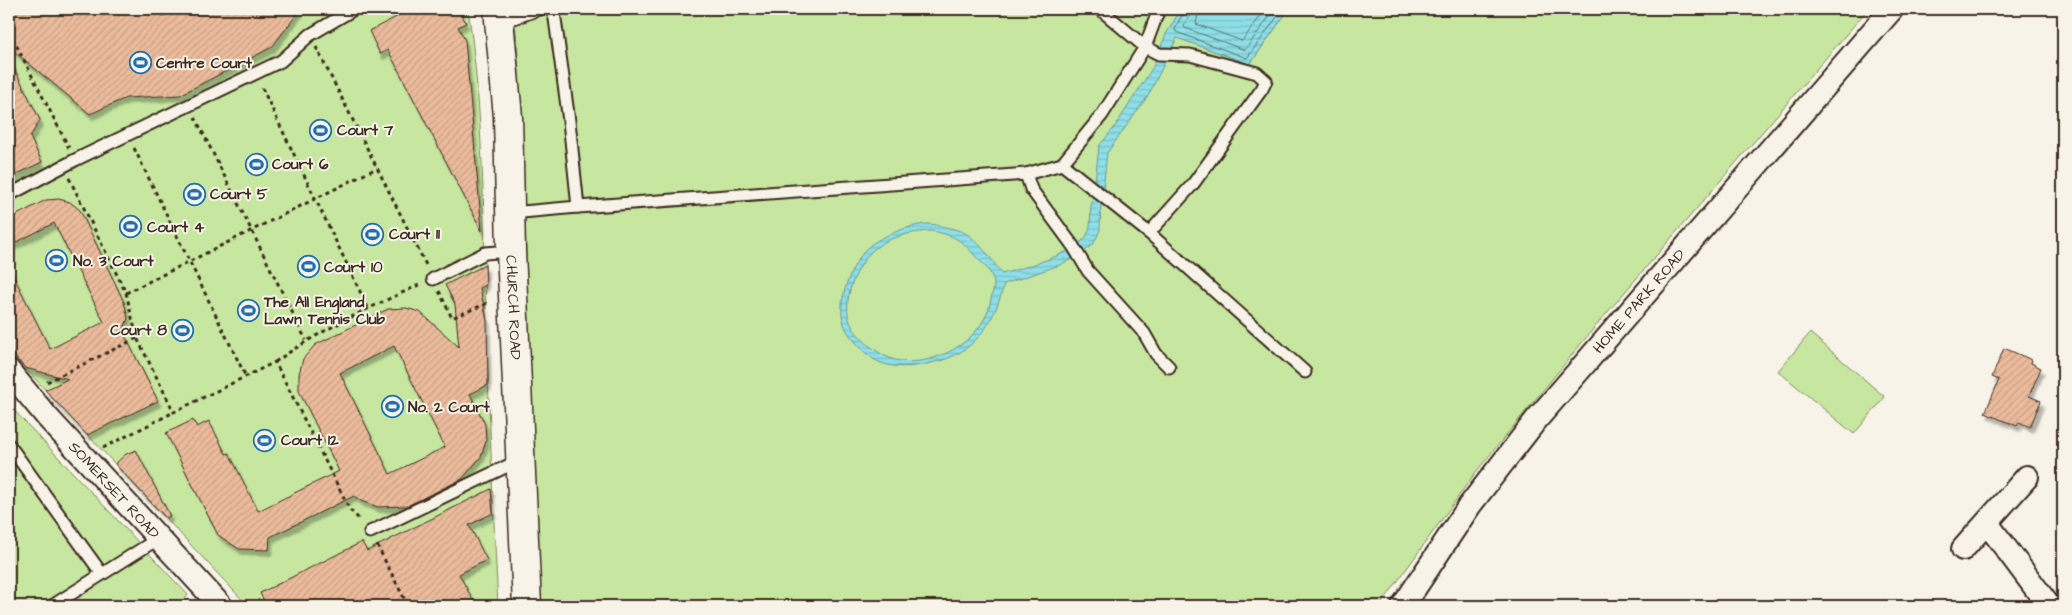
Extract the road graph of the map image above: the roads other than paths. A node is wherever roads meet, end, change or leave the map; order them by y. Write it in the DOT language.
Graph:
graph roads {
  1 [pos="354,9"];
  2 [pos="540,9"];
  3 [pos="552,9"];
  4 [pos="1101,9"];
  5 [pos="1159,9"];
  6 [pos="1892,9"];
  7 [pos="499,15"];
  8 [pos="1145,47"];
  9 [pos="1062,164"];
  10 [pos="1026,174"];
  11 [pos="9,195"];
  12 [pos="578,208"];
  13 [pos="511,213"];
  14 [pos="1149,233"];
  15 [pos="511,252"];
  16 [pos="433,279"];
  17 [pos="1169,367"];
  18 [pos="9,371"];
  19 [pos="1305,372"];
  20 [pos="9,445"];
  21 [pos="520,460"];
  22 [pos="2027,477"];
  23 [pos="1987,523"];
  24 [pos="370,532"];
  25 [pos="159,538"];
  26 [pos="1963,548"];
  27 [pos="102,574"];
  28 [pos="213,603"];
  29 [pos="52,606"];
  30 [pos="527,606"];
  31 [pos="1403,606"];
  32 [pos="2049,606"];
  1 -- 11 [label="lane"];
  2 -- 7 [label="lane"];
  3 -- 12 [label="lane"];
  4 -- 8 [label="lane"];
  5 -- 8 [label="lane"];
  6 -- 31 [label="street, HOME PARK ROAD"];
  7 -- 13 [label="street, CHURCH ROAD"];
  8 -- 9 [label="lane"];
  8 -- 14 [label="lane"];
  9 -- 10 [label="lane"];
  9 -- 14 [label="lane"];
  10 -- 12 [label="lane"];
  10 -- 17 [label="lane"];
  12 -- 13 [label="lane"];
  13 -- 15 [label="street, CHURCH ROAD"];
  14 -- 19 [label="lane"];
  15 -- 16 [label="lane"];
  15 -- 21 [label="street, CHURCH ROAD"];
  18 -- 25 [label="street, SOMERSET ROAD"];
  20 -- 27 [label="lane"];
  21 -- 24 [label="lane"];
  21 -- 30 [label="street, CHURCH ROAD"];
  22 -- 23 [label="street"];
  23 -- 26 [label="street"];
  23 -- 32 [label="street"];
  25 -- 27 [label="lane"];
  25 -- 28 [label="street, SOMERSET ROAD"];
  27 -- 29 [label="lane"];
}
